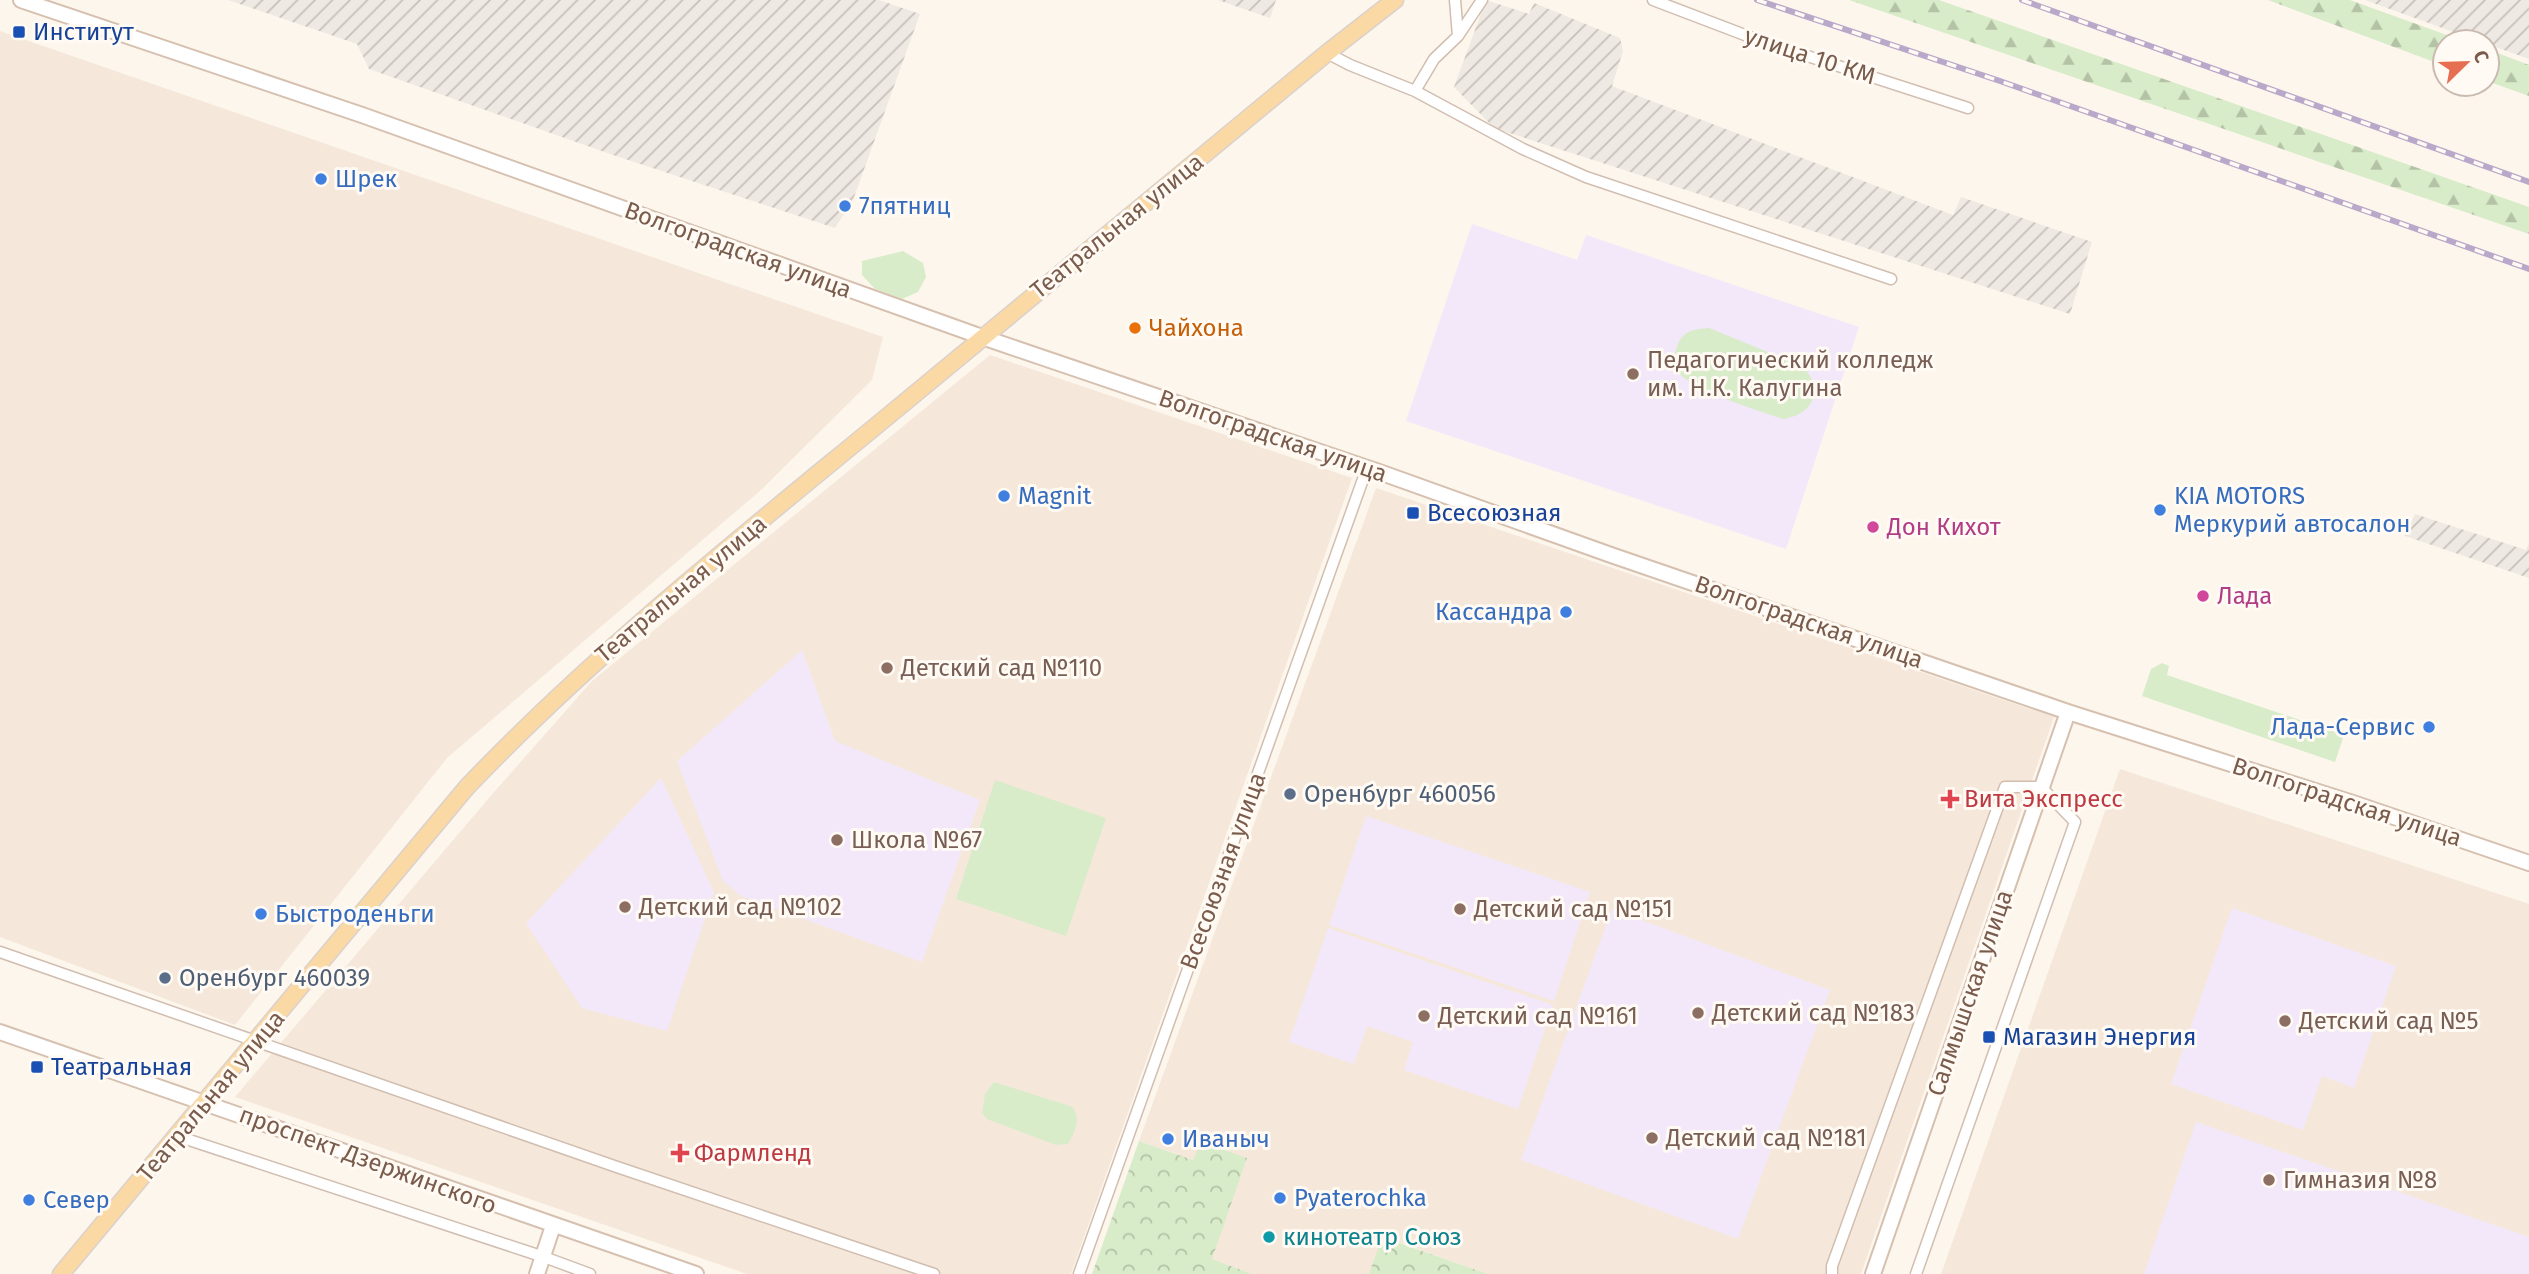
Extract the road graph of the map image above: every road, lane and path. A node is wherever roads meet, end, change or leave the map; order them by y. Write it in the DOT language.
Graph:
graph roads {
  1 [pos="21,0"];
  2 [pos="1395,0"];
  3 [pos="1455,0"];
  4 [pos="1482,0"];
  5 [pos="1653,0"];
  6 [pos="1458,37"];
  7 [pos="1327,53"];
  8 [pos="1415,91"];
  9 [pos="1968,108"];
  10 [pos="1891,279"];
  11 [pos="982,337"];
  12 [pos="1367,468"];
  13 [pos="2068,712"];
  14 [pos="2041,787"];
  15 [pos="2529,863"];
  16 [pos="0,952"];
  17 [pos="0,1032"];
  18 [pos="254,1042"];
  19 [pos="205,1102"];
  20 [pos="177,1136"];
  21 [pos="553,1226"];
  22 [pos="544,1256"];
  23 [pos="61,1274"];
  24 [pos="537,1274"];
  25 [pos="590,1274"];
  26 [pos="696,1274"];
  27 [pos="934,1274"];
  28 [pos="1079,1274"];
  29 [pos="1832,1274"];
  30 [pos="1873,1274"];
  31 [pos="1916,1274"];
  1 -- 11 [label="main road, Волгоградская улица"];
  2 -- 7 [label="main road, Театральная улица"];
  3 -- 6 [label="street"];
  4 -- 6 [label="street"];
  5 -- 9 [label="street, улица 10 КМ"];
  6 -- 8 [label="street"];
  7 -- 8 [label="street"];
  7 -- 11 [label="main road, Театральная улица"];
  8 -- 10 [label="street"];
  11 -- 12 [label="main road, Волгоградская улица"];
  11 -- 18 [label="main road, Театральная улица"];
  12 -- 13 [label="main road, Волгоградская улица"];
  12 -- 28 [label="street, Всесоюзная улица"];
  13 -- 14 [label="main road, Салмышская улица"];
  13 -- 15 [label="main road, Волгоградская улица"];
  14 -- 29 [label="street"];
  14 -- 30 [label="main road, Салмышская улица"];
  14 -- 31 [label="street"];
  16 -- 18 [label="street"];
  17 -- 19 [label="main road, проспект Дзержинского"];
  18 -- 19 [label="main road, Театральная улица"];
  18 -- 27 [label="street"];
  19 -- 20 [label="main road, Театральная улица"];
  19 -- 21 [label="main road, проспект Дзержинского"];
  20 -- 22 [label="street"];
  20 -- 23 [label="main road, Театральная улица"];
  21 -- 22 [label="main road"];
  21 -- 26 [label="main road, проспект Дзержинского"];
  22 -- 24 [label="main road"];
  22 -- 25 [label="street"];
}
